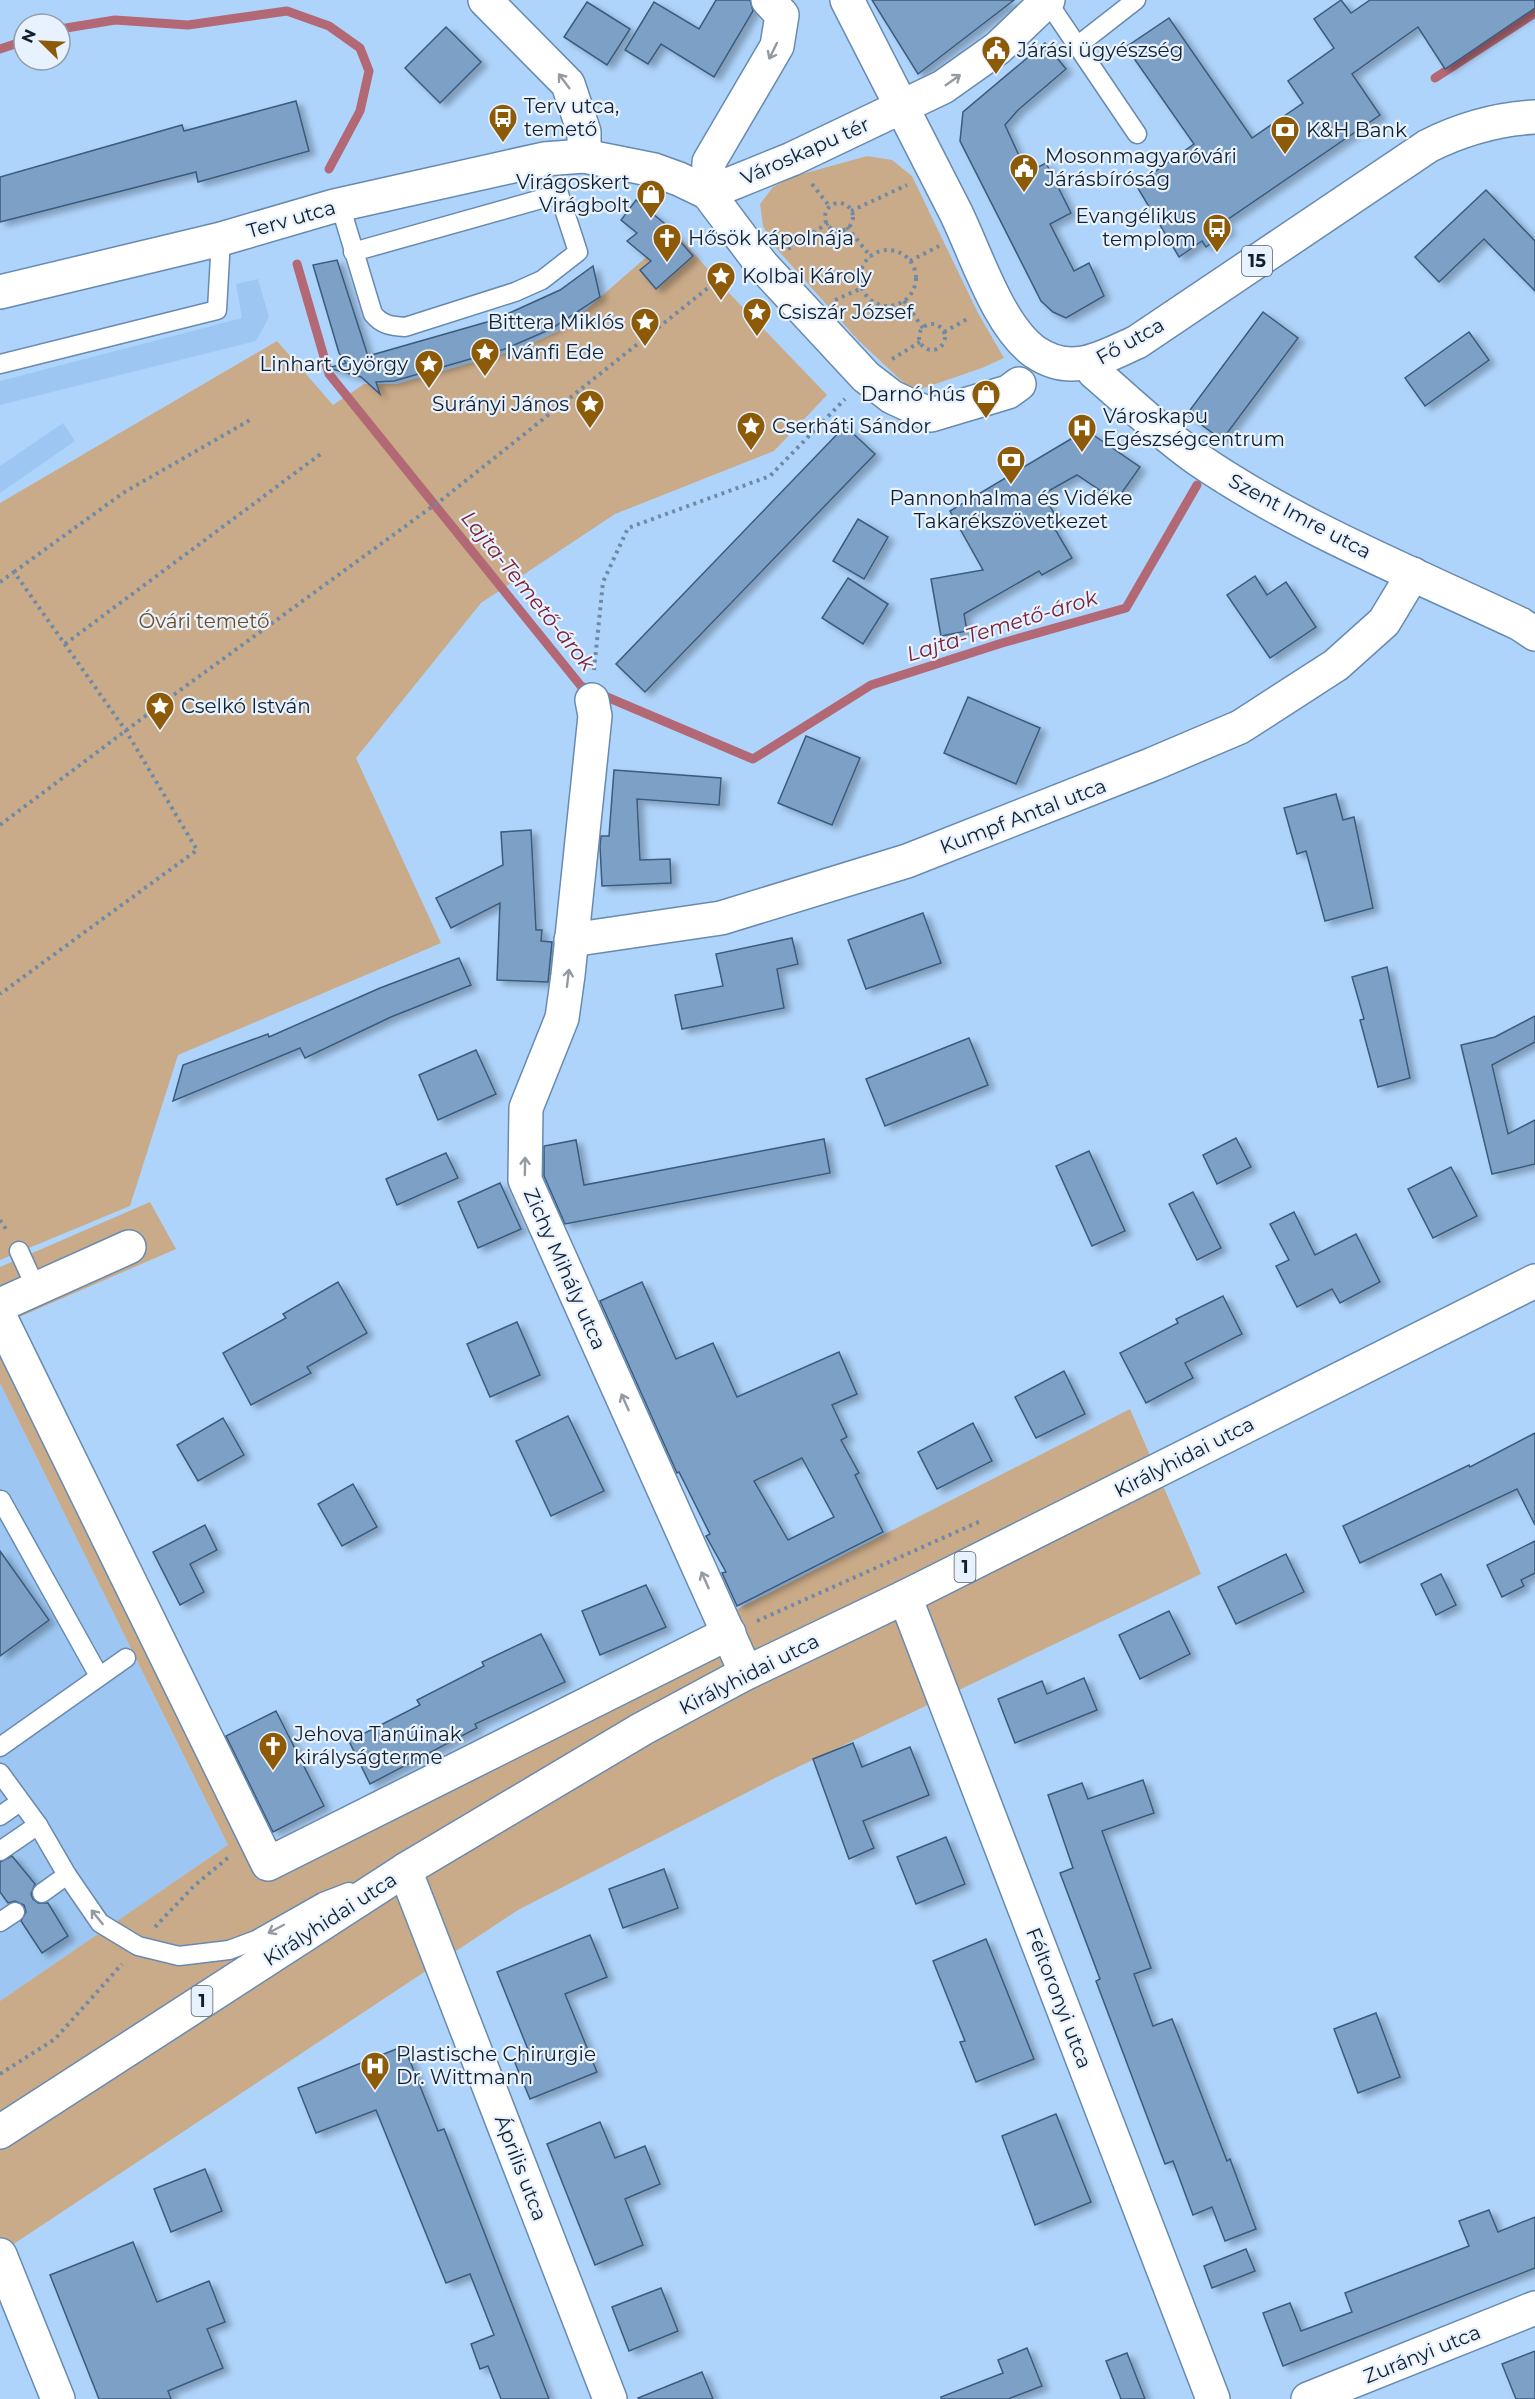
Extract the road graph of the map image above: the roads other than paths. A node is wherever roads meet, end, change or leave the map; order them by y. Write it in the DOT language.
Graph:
graph roads {
  1 [pos="485,0"];
  2 [pos="768,0"];
  3 [pos="847,0"];
  4 [pos="1048,0"];
  5 [pos="1136,0"];
  6 [pos="1077,46"];
  7 [pos="901,108"];
  8 [pos="1535,117"];
  9 [pos="1137,134"];
  10 [pos="584,156"];
  11 [pos="708,193"];
  12 [pos="340,205"];
  13 [pos="220,239"];
  14 [pos="353,252"];
  15 [pos="0,292"];
  16 [pos="1089,363"];
  17 [pos="0,364"];
  18 [pos="1019,384"];
  19 [pos="1413,574"];
  20 [pos="1535,634"];
  21 [pos="593,686"];
  22 [pos="572,940"];
  23 [pos="129,1247"];
  24 [pos="19,1251"];
  25 [pos="1535,1281"];
  26 [pos="36,1288"];
  27 [pos="0,1305"];
  28 [pos="0,1317"];
  29 [pos="1,1500"];
  30 [pos="905,1597"];
  31 [pos="729,1633"];
  32 [pos="126,1658"];
  33 [pos="746,1673"];
  34 [pos="99,1676"];
  35 [pos="0,1747"];
  36 [pos="0,1773"];
  37 [pos="20,1802"];
  38 [pos="0,1816"];
  39 [pos="38,1825"];
  40 [pos="0,1851"];
  41 [pos="405,1870"];
  42 [pos="67,1875"];
  43 [pos="42,1893"];
  44 [pos="15,1911"];
  45 [pos="0,1922"];
  46 [pos="0,2132"];
  47 [pos="0,2255"];
  48 [pos="1535,2308"];
  49 [pos="58,2399"];
  50 [pos="610,2399"];
  51 [pos="1213,2399"];
  52 [pos="1308,2399"];
  10 -- 1 [label="street, one-way"];
  2 -- 11 [label="street, Városkapu tér, one-way"];
  3 -- 7 [label="street, Fő utca / 15"];
  4 -- 6 [label="lane"];
  7 -- 4 [label="street, Városkapu tér, one-way"];
  5 -- 6 [label="lane"];
  6 -- 9 [label="lane"];
  7 -- 11 [label="street, Városkapu tér"];
  7 -- 16 [label="street, Fő utca / 15"];
  8 -- 16 [label="street, Fő utca / 15"];
  10 -- 11 [label="street"];
  10 -- 12 [label="street, Terv utca"];
  11 -- 18 [label="street"];
  12 -- 13 [label="street, Terv utca"];
  12 -- 14 [label="lane"];
  13 -- 15 [label="street, Terv utca"];
  13 -- 17 [label="lane"];
  14 -- 14 [label="lane"];
  16 -- 19 [label="street, Szent Imre utca"];
  19 -- 20 [label="street, Szent Imre utca"];
  19 -- 22 [label="street, Kumpf Antal utca"];
  21 -- 22 [label="street, Zichy Mihály utca"];
  31 -- 22 [label="street, Zichy Mihály utca, one-way"];
  23 -- 26 [label="street"];
  24 -- 26 [label="lane"];
  25 -- 30 [label="street, Királyhidai utca / 1"];
  26 -- 27 [label="street"];
  28 -- 31 [label="street"];
  29 -- 34 [label="lane"];
  30 -- 33 [label="street, Királyhidai utca / 1"];
  30 -- 51 [label="street, Féltoronyi utca"];
  31 -- 33 [label="street, Zichy Mihály utca"];
  32 -- 34 [label="lane"];
  33 -- 41 [label="street, Királyhidai utca / 1"];
  34 -- 35 [label="lane"];
  36 -- 37 [label="lane"];
  37 -- 38 [label="lane"];
  37 -- 39 [label="lane"];
  39 -- 40 [label="lane"];
  39 -- 42 [label="lane"];
  41 -- 42 [label="lane, one-way"];
  41 -- 46 [label="street, Királyhidai utca / 1"];
  41 -- 50 [label="street, Április utca"];
  42 -- 43 [label="lane"];
  44 -- 45 [label="lane"];
  47 -- 49 [label="street"];
  48 -- 52 [label="street, Zurányi utca"];
}
